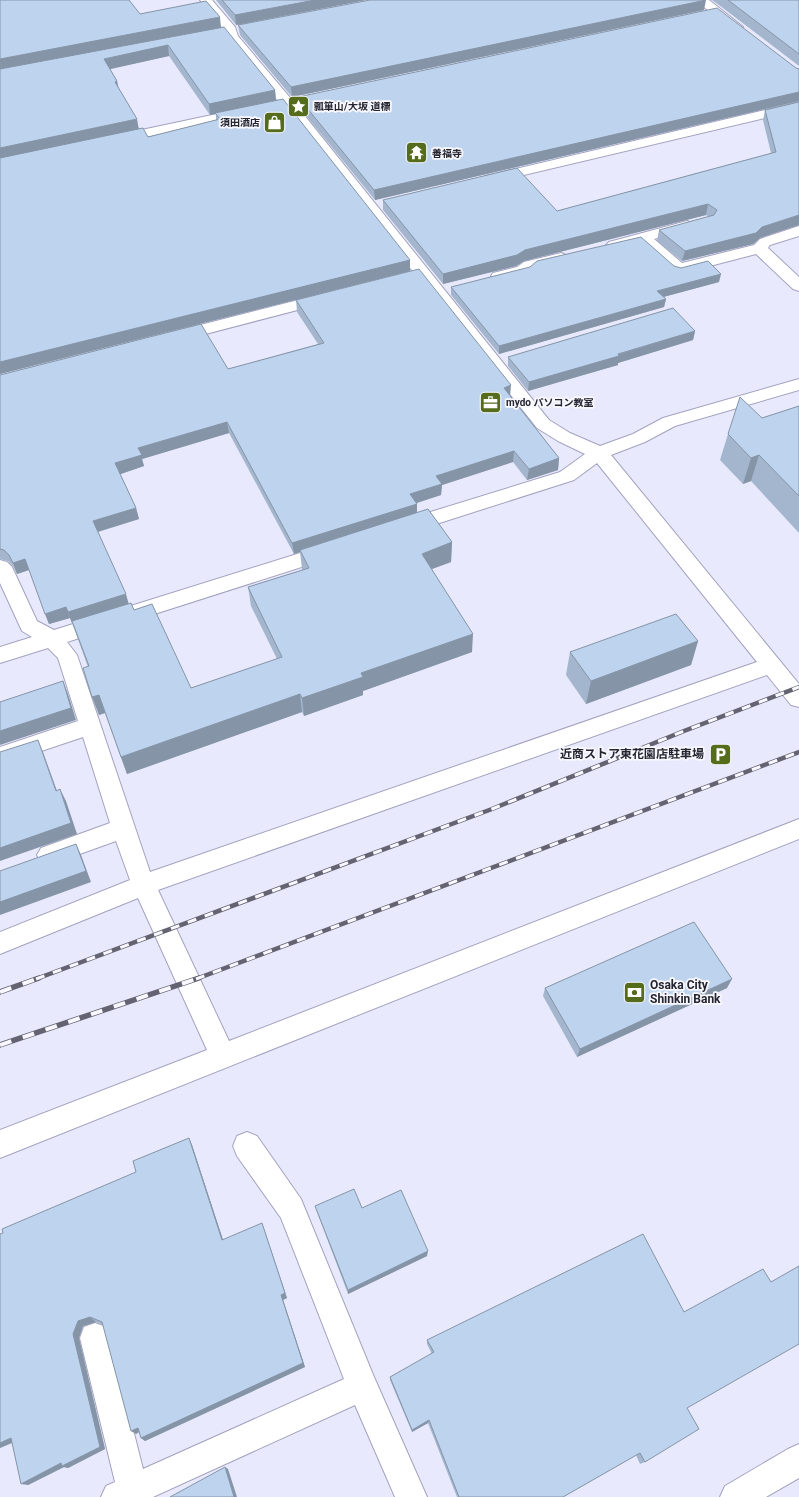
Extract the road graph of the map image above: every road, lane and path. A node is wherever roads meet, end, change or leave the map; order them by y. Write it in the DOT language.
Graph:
graph roads {
  1 [pos="206,0"];
  2 [pos="701,0"];
  3 [pos="718,12"];
  4 [pos="702,16"];
  5 [pos="247,28"];
  6 [pos="231,30"];
  7 [pos="216,33"];
  8 [pos="749,36"];
  9 [pos="302,100"];
  10 [pos="286,103"];
  11 [pos="271,106"];
  12 [pos="799,106"];
  13 [pos="256,109"];
  14 [pos="108,141"];
  15 [pos="477,182"];
  16 [pos="385,203"];
  17 [pos="370,207"];
  18 [pos="699,223"];
  19 [pos="799,231"];
  20 [pos="644,238"];
  21 [pos="759,248"];
  22 [pos="598,249"];
  23 [pos="575,254"];
  24 [pos="484,280"];
  25 [pos="799,286"];
  26 [pos="453,288"];
  27 [pos="438,292"];
  28 [pos="338,295"];
  29 [pos="161,340"];
  30 [pos="799,384"];
  31 [pos="599,453"];
  32 [pos="385,533"];
  33 [pos="348,545"];
  34 [pos="0,567"];
  35 [pos="52,639"];
  36 [pos="0,655"];
  37 [pos="771,665"];
  38 [pos="799,699"];
  39 [pos="90,726"];
  40 [pos="0,756"];
  41 [pos="123,829"];
  42 [pos="799,829"];
  43 [pos="31,862"];
  44 [pos="144,885"];
  45 [pos="0,943"];
  46 [pos="223,1057"];
  47 [pos="0,1144"];
  48 [pos="247,1146"];
  49 [pos="95,1338"];
  50 [pos="362,1386"];
  51 [pos="799,1460"];
  52 [pos="125,1493"];
  53 [pos="410,1497"];
  54 [pos="736,1497"];
  1 -- 6 [label="street"];
  2 -- 3 [label="street"];
  3 -- 4 [label="street"];
  3 -- 8 [label="street"];
  5 -- 6 [label="street"];
  6 -- 7 [label="street"];
  6 -- 10 [label="street"];
  9 -- 10 [label="street"];
  10 -- 11 [label="street"];
  10 -- 17 [label="street"];
  12 -- 15 [label="street"];
  13 -- 14 [label="street"];
  16 -- 17 [label="street"];
  17 -- 27 [label="street"];
  18 -- 20 [label="street"];
  19 -- 21 [label="street"];
  20 -- 21 [label="street"];
  20 -- 22 [label="street"];
  21 -- 25 [label="street"];
  23 -- 24 [label="street"];
  26 -- 27 [label="street"];
  27 -- 31 [label="street"];
  28 -- 29 [label="street"];
  30 -- 31 [label="street"];
  31 -- 32 [label="street"];
  31 -- 37 [label="street"];
  33 -- 35 [label="street"];
  34 -- 35 [label="street"];
  35 -- 36 [label="street"];
  35 -- 39 [label="street"];
  37 -- 38 [label="street"];
  37 -- 44 [label="street"];
  39 -- 40 [label="street"];
  39 -- 41 [label="street"];
  41 -- 43 [label="street"];
  41 -- 44 [label="street"];
  42 -- 46 [label="street"];
  44 -- 45 [label="street"];
  44 -- 46 [label="street"];
  46 -- 47 [label="street"];
  48 -- 50 [label="street"];
  49 -- 52 [label="street"];
  50 -- 52 [label="street"];
  50 -- 53 [label="street"];
  51 -- 54 [label="street"];
}
